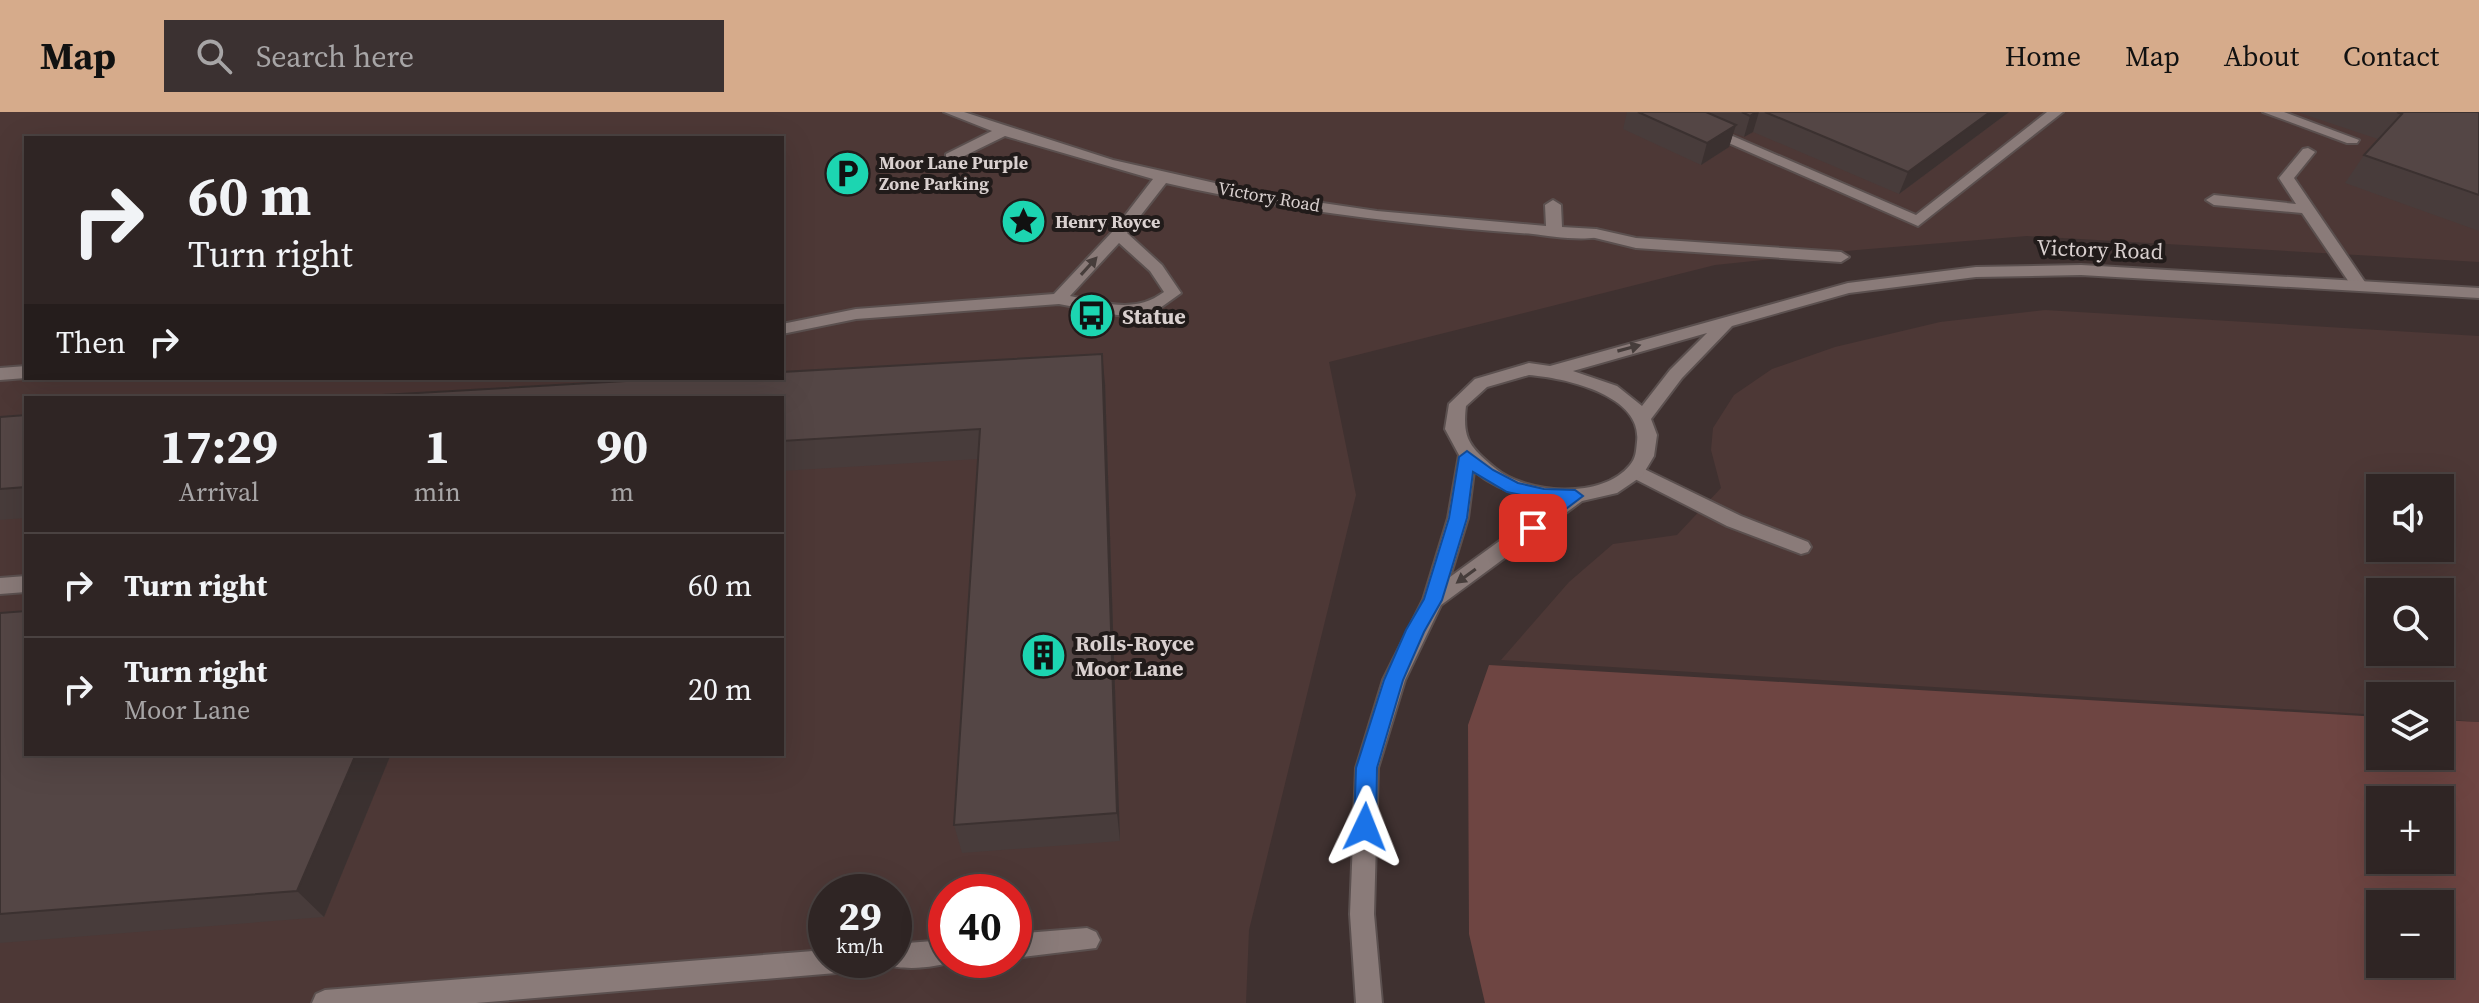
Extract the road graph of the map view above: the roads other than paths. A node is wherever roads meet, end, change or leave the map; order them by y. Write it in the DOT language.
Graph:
graph roads {
  1 [pos="951,112"];
  2 [pos="1665,112"];
  3 [pos="2056,112"];
  4 [pos="2270,112"];
  5 [pos="1004,131"];
  6 [pos="2352,140"];
  7 [pos="2308,152"];
  8 [pos="951,157"];
  9 [pos="1162,178"];
  10 [pos="2214,200"];
  11 [pos="1553,205"];
  12 [pos="2305,209"];
  13 [pos="1554,232"];
  14 [pos="1118,234"];
  15 [pos="1841,257"];
  16 [pos="2359,285"];
  17 [pos="2479,293"];
  18 [pos="1059,299"];
  19 [pos="1725,324"];
  20 [pos="784,329"];
  21 [pos="1555,370"];
  22 [pos="24,372"];
  23 [pos="0,374"];
  24 [pos="1641,420"];
  25 [pos="1467,457"];
  26 [pos="1636,471"];
  27 [pos="1575,496"];
  28 [pos="1801,547"];
  29 [pos="24,584"];
  30 [pos="0,586"];
  31 [pos="1433,600"];
  32 [pos="1087,940"];
  33 [pos="1032,945"];
  34 [pos="808,964"];
  35 [pos="402,1000"];
  36 [pos="325,1003"];
  37 [pos="1369,1003"];
  1 -- 5 [label="street, Victory Road"];
  2 -- 3 [label="street"];
  4 -- 6 [label="street"];
  5 -- 8 [label="street"];
  5 -- 9 [label="street, Victory Road"];
  7 -- 12 [label="street"];
  9 -- 13 [label="street, Victory Road"];
  9 -- 14 [label="street"];
  10 -- 12 [label="street"];
  11 -- 13 [label="street"];
  12 -- 16 [label="street"];
  13 -- 15 [label="street, Victory Road"];
  18 -- 14 [label="street, one-way"];
  14 -- 18 [label="street"];
  16 -- 17 [label="street, Victory Road"];
  16 -- 19 [label="street, Victory Road"];
  18 -- 20 [label="street"];
  21 -- 19 [label="street, Victory Road, one-way"];
  19 -- 24 [label="street, Victory Road"];
  21 -- 24 [label="street"];
  21 -- 25 [label="street"];
  22 -- 23 [label="street"];
  24 -- 26 [label="street"];
  25 -- 27 [label="street"];
  25 -- 31 [label="street"];
  26 -- 27 [label="street"];
  26 -- 28 [label="street"];
  27 -- 31 [label="street, one-way"];
  29 -- 30 [label="street"];
  31 -- 37 [label="street"];
  32 -- 33 [label="street"];
  34 -- 35 [label="street"];
  35 -- 36 [label="street"];
}
